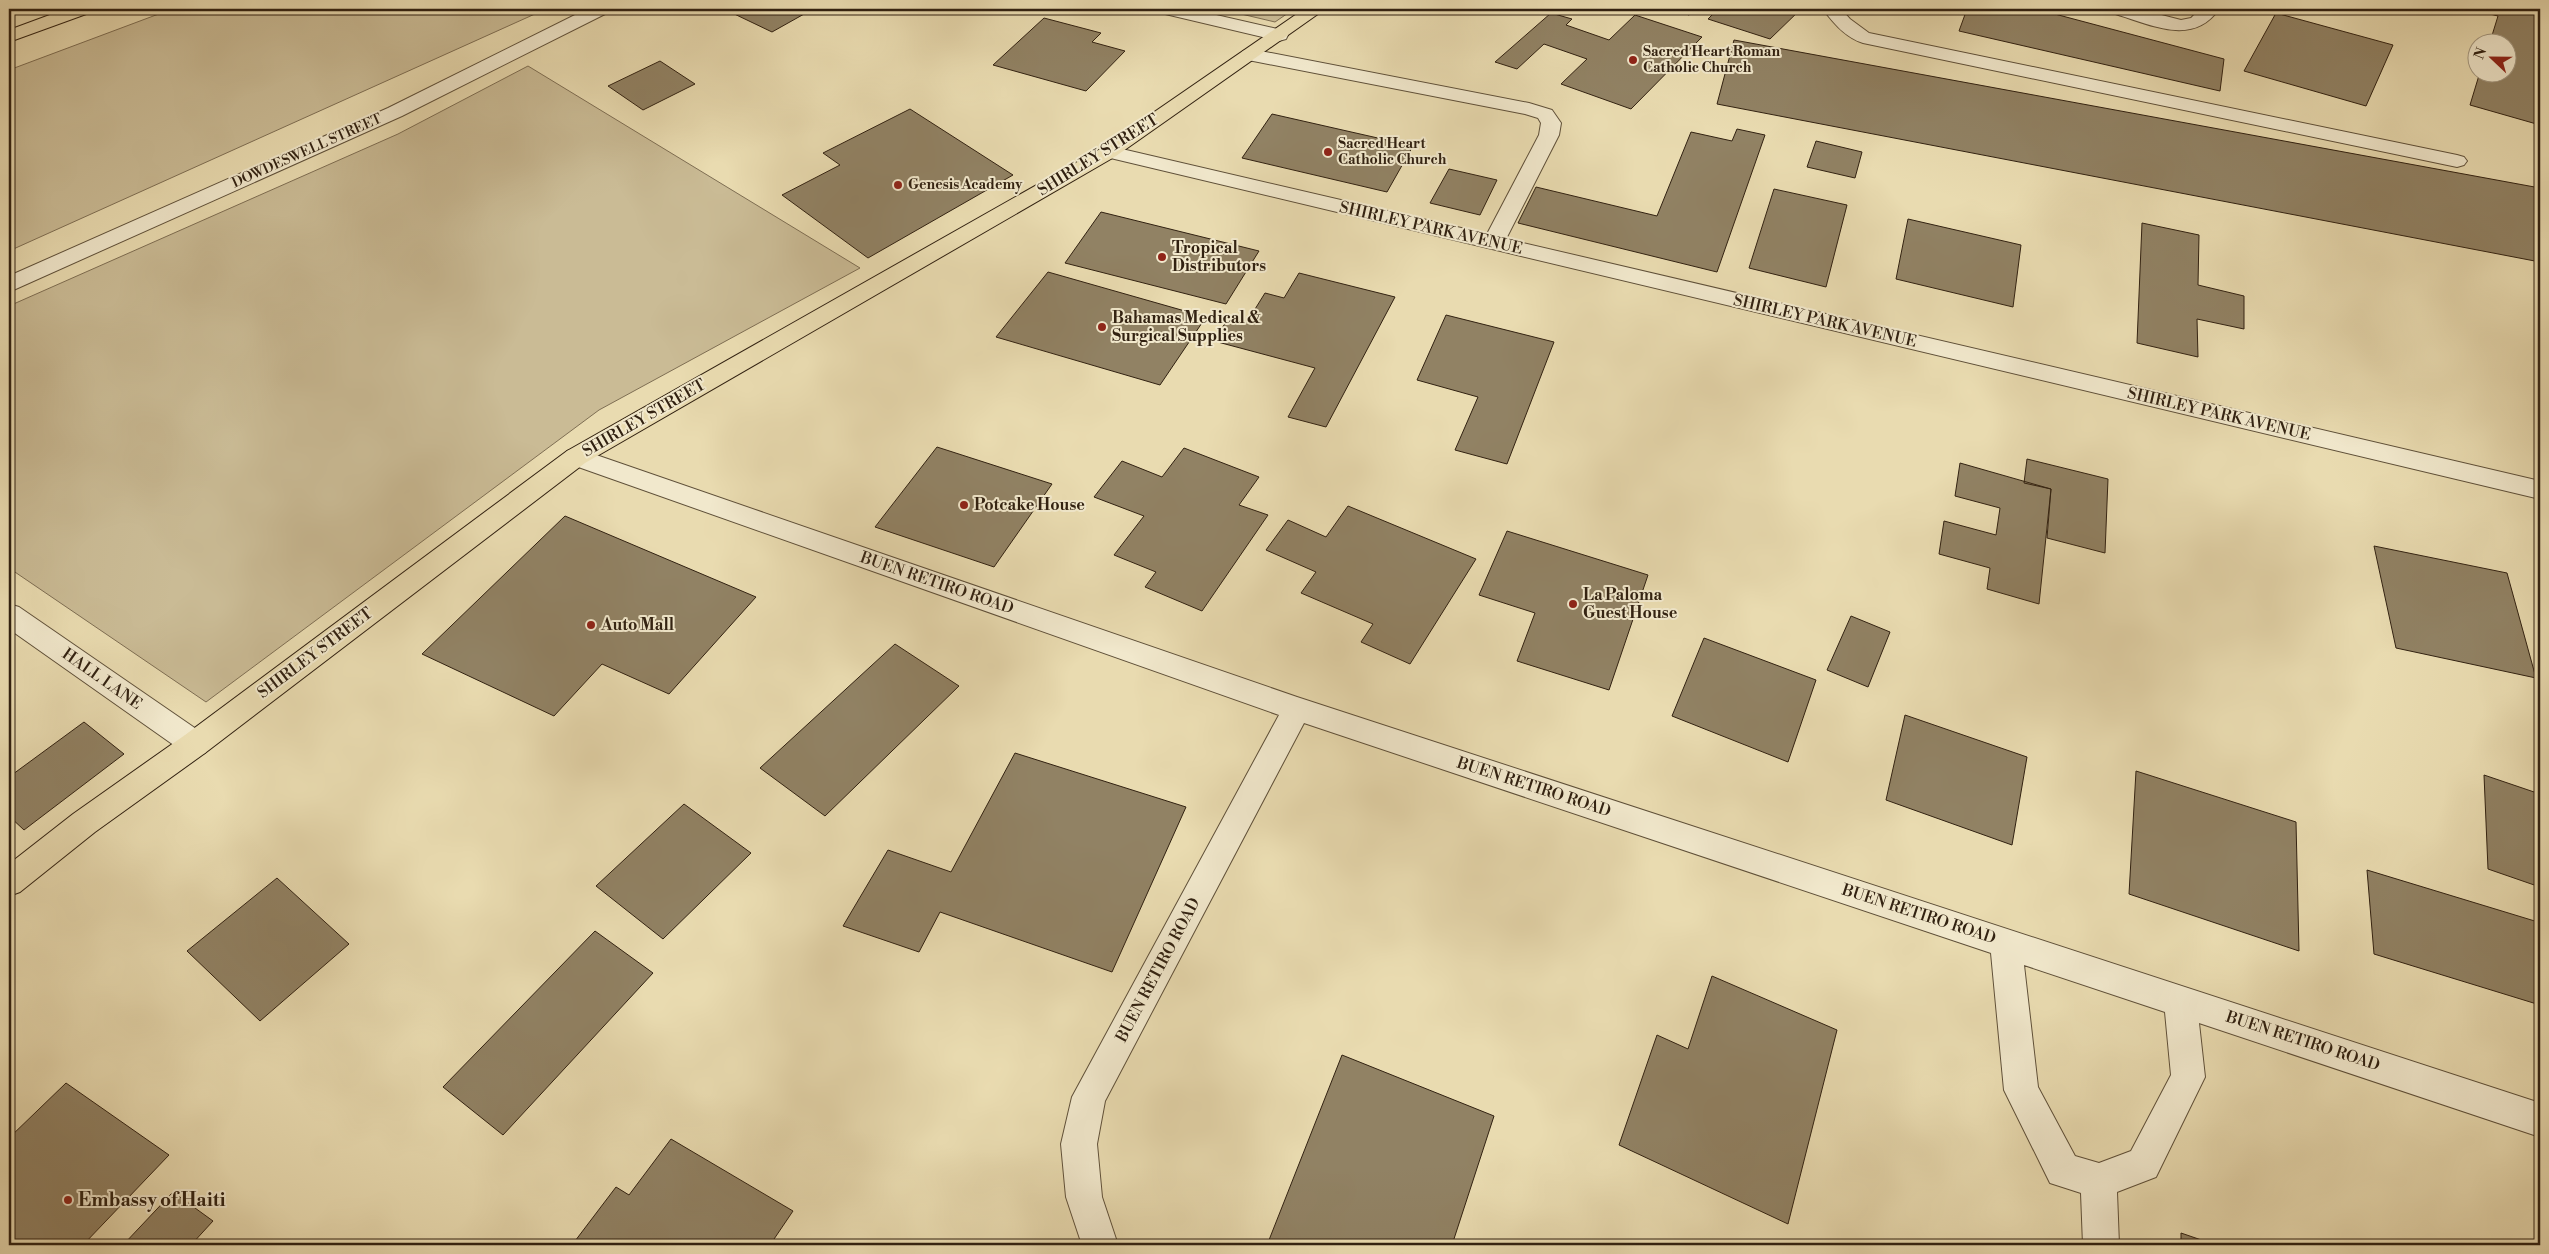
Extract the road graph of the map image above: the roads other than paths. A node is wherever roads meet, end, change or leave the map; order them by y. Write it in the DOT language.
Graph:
graph roads {
  1 [pos="82,9"];
  2 [pos="601,9"];
  3 [pos="1167,9"];
  4 [pos="1316,9"];
  5 [pos="1832,9"];
  6 [pos="2118,9"];
  7 [pos="2210,9"];
  8 [pos="1279,35"];
  9 [pos="9,36"];
  10 [pos="1250,55"];
  11 [pos="1109,152"];
  12 [pos="2457,161"];
  13 [pos="1493,243"];
  14 [pos="9,285"];
  15 [pos="576,457"];
  16 [pos="2540,490"];
  17 [pos="9,615"];
  18 [pos="1297,709"];
  19 [pos="195,744"];
  20 [pos="9,882"];
  21 [pos="2006,943"];
  22 [pos="2180,1000"];
  23 [pos="2540,1120"];
  24 [pos="2099,1181"];
  25 [pos="1100,1245"];
  26 [pos="2101,1245"];
  1 -- 9 [label="highway"];
  2 -- 14 [label="street, DOWDESWELL STREET"];
  3 -- 8 [label="street"];
  4 -- 8 [label="highway, SHIRLEY STREET"];
  5 -- 12 [label="street"];
  6 -- 7 [label="street"];
  8 -- 10 [label="highway, SHIRLEY STREET"];
  10 -- 11 [label="highway, SHIRLEY STREET"];
  10 -- 13 [label="street"];
  11 -- 13 [label="street, SHIRLEY PARK AVENUE"];
  11 -- 15 [label="highway, SHIRLEY STREET"];
  13 -- 16 [label="street, SHIRLEY PARK AVENUE"];
  15 -- 18 [label="street, BUEN RETIRO ROAD"];
  15 -- 19 [label="highway, SHIRLEY STREET"];
  17 -- 19 [label="street, HALL LANE"];
  18 -- 21 [label="street, BUEN RETIRO ROAD"];
  18 -- 25 [label="street, BUEN RETIRO ROAD"];
  19 -- 20 [label="highway, SHIRLEY STREET"];
  21 -- 22 [label="street, BUEN RETIRO ROAD"];
  21 -- 24 [label="street"];
  22 -- 23 [label="street, BUEN RETIRO ROAD"];
  22 -- 24 [label="street"];
  24 -- 26 [label="street"];
}
